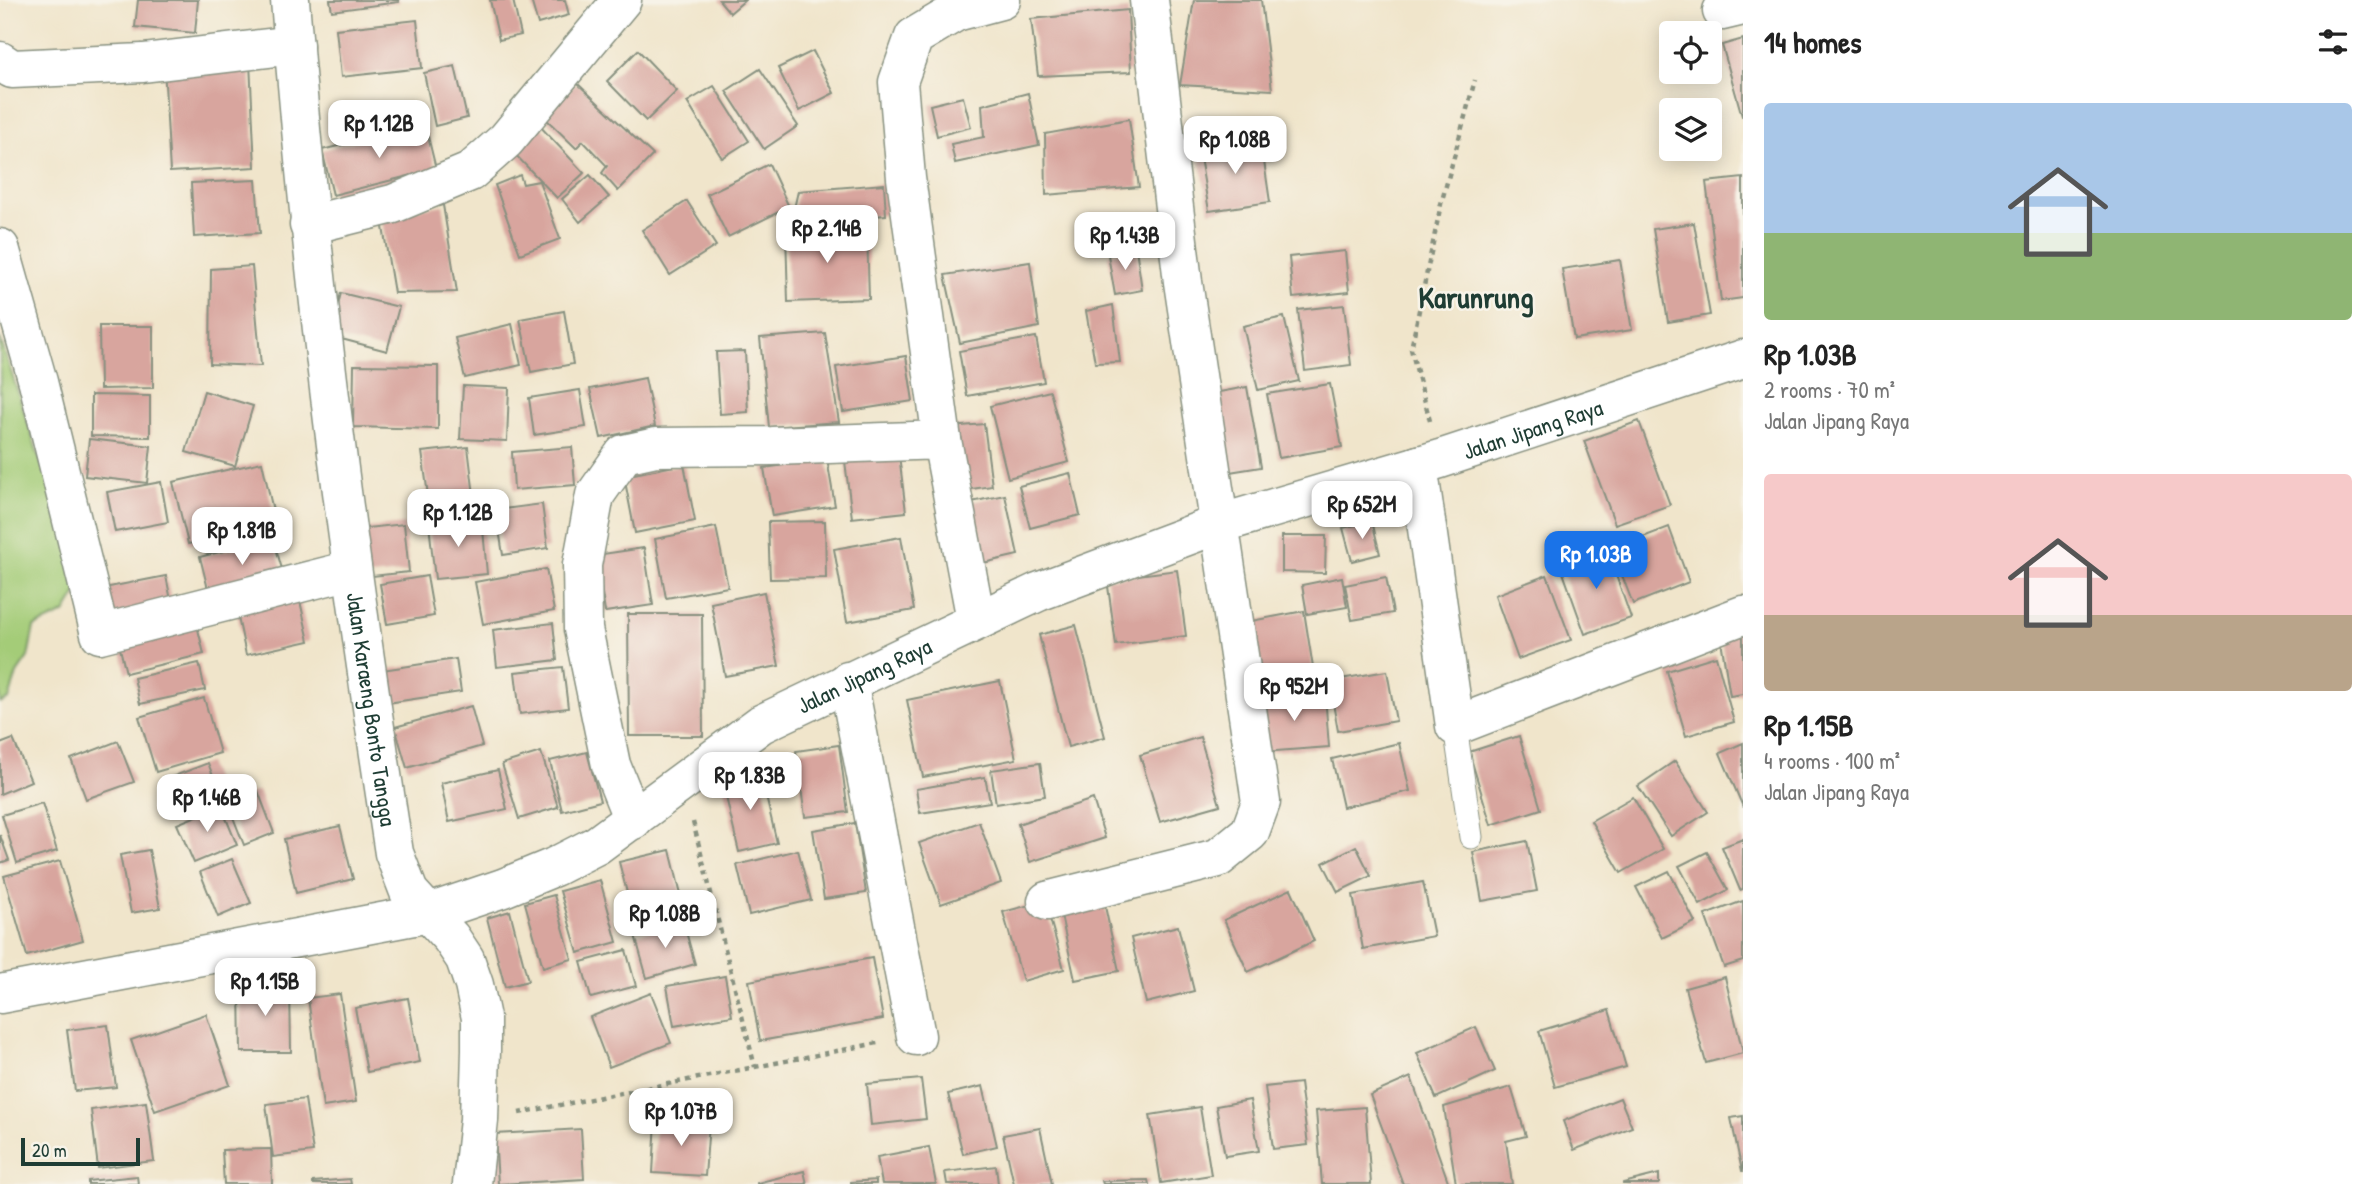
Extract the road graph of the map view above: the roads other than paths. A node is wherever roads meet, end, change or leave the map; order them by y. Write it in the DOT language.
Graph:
graph roads {
  1 [pos="290,0"];
  2 [pos="622,0"];
  3 [pos="1001,0"];
  4 [pos="1149,0"];
  5 [pos="294,45"];
  6 [pos="0,61"];
  7 [pos="309,225"];
  8 [pos="0,248"];
  9 [pos="1743,359"];
  10 [pos="942,440"];
  11 [pos="1429,462"];
  12 [pos="1220,524"];
  13 [pos="351,570"];
  14 [pos="1743,615"];
  15 [pos="976,620"];
  16 [pos="848,681"];
  17 [pos="1455,726"];
  18 [pos="633,820"];
  19 [pos="1471,837"];
  20 [pos="1047,901"];
  21 [pos="429,913"];
  22 [pos="0,994"];
  23 [pos="916,1036"];
  24 [pos="472,1184"];
  1 -- 5 [label="street, Jalan Karaeng Bonto Tangga"];
  2 -- 7 [label="street"];
  3 -- 10 [label="street"];
  4 -- 12 [label="street"];
  5 -- 6 [label="street"];
  5 -- 7 [label="street, Jalan Karaeng Bonto Tangga"];
  7 -- 13 [label="street, Jalan Karaeng Bonto Tangga"];
  8 -- 13 [label="street"];
  9 -- 11 [label="street, Jalan Jipang Raya"];
  10 -- 15 [label="street"];
  10 -- 18 [label="street"];
  11 -- 12 [label="street, Jalan Jipang Raya"];
  11 -- 17 [label="street"];
  12 -- 15 [label="street, Jalan Jipang Raya"];
  12 -- 20 [label="street"];
  13 -- 21 [label="street, Jalan Karaeng Bonto Tangga"];
  14 -- 17 [label="street"];
  15 -- 16 [label="street, Jalan Jipang Raya"];
  16 -- 18 [label="street, Jalan Jipang Raya"];
  16 -- 23 [label="street"];
  17 -- 19 [label="lane"];
  18 -- 21 [label="street, Jalan Jipang Raya"];
  21 -- 22 [label="street, Jalan Jipang Raya"];
  21 -- 24 [label="street, Jalan Karaeng Bonto Tangga"];
}
